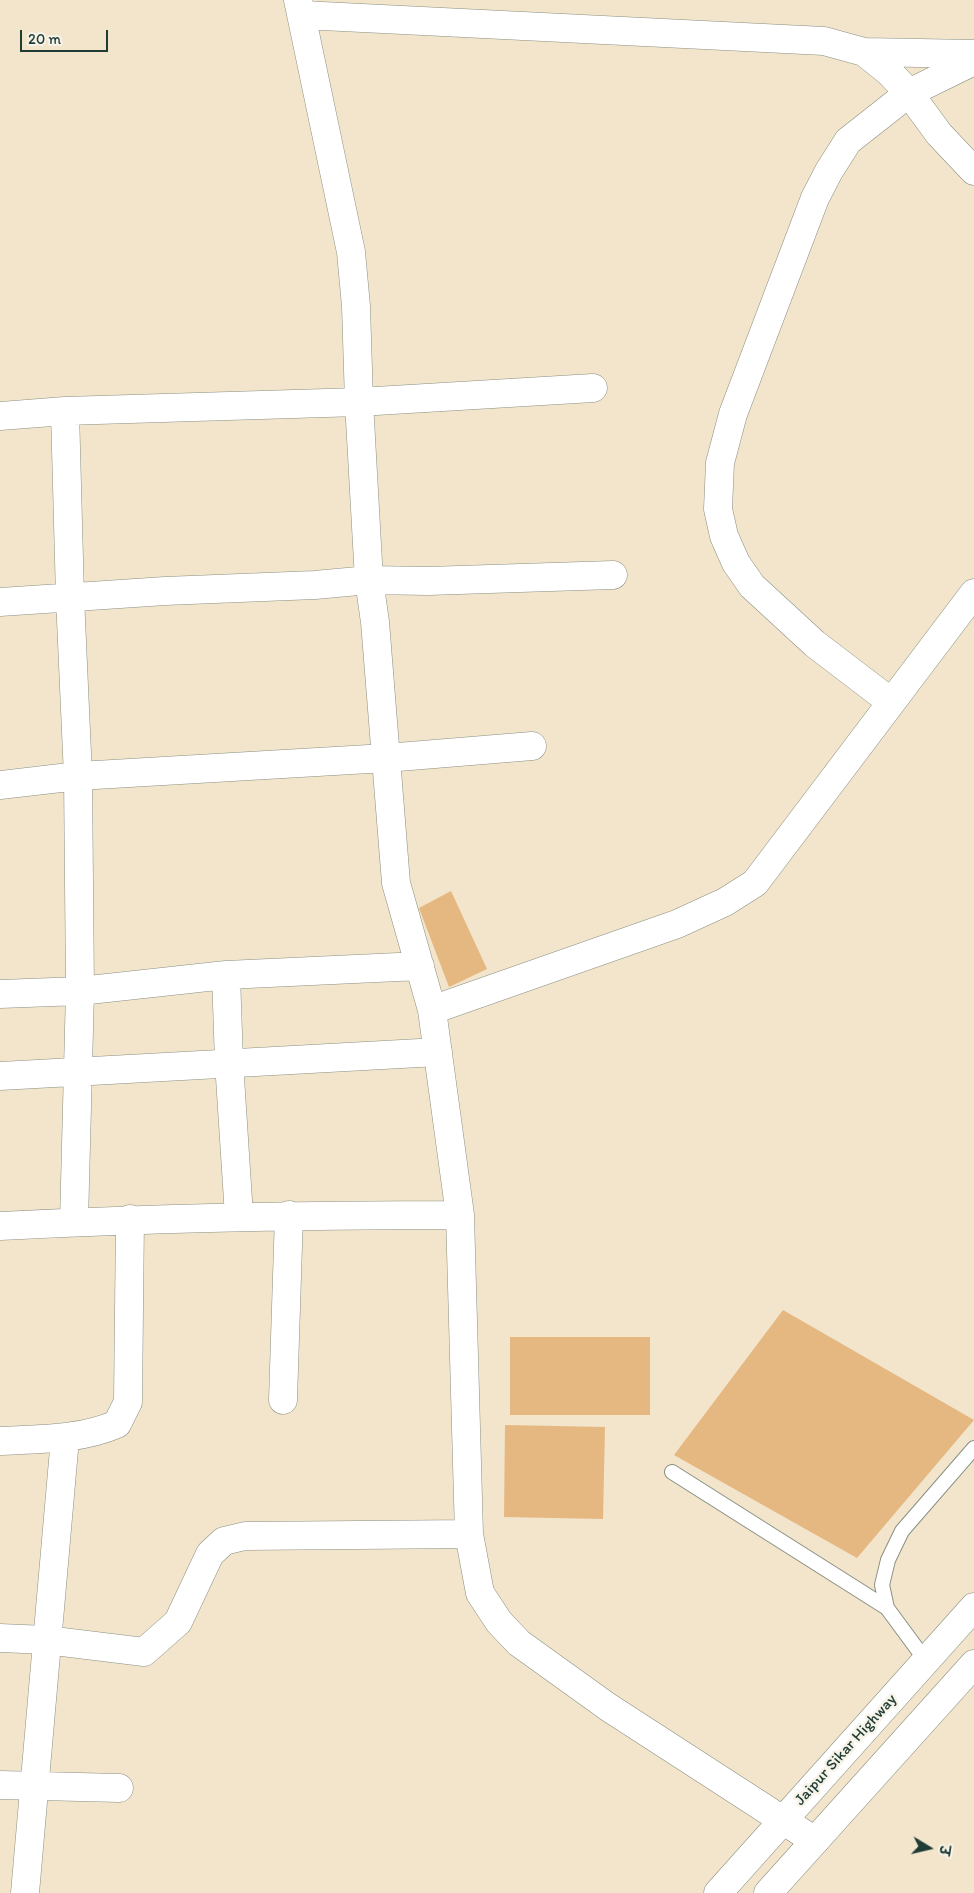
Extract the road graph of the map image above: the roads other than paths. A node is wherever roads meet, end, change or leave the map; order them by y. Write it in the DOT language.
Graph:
graph roads {
  1 [pos="300,7"];
  2 [pos="864,52"];
  3 [pos="974,54"];
  4 [pos="974,61"];
  5 [pos="909,94"];
  6 [pos="974,171"];
  7 [pos="593,388"];
  8 [pos="359,402"];
  9 [pos="65,411"];
  10 [pos="0,416"];
  11 [pos="613,575"];
  12 [pos="369,580"];
  13 [pos="974,593"];
  14 [pos="70,597"];
  15 [pos="0,602"];
  16 [pos="891,702"];
  17 [pos="532,746"];
  18 [pos="386,758"];
  19 [pos="78,776"];
  20 [pos="0,785"];
  21 [pos="420,966"];
  22 [pos="226,975"];
  23 [pos="80,991"];
  24 [pos="0,994"];
  25 [pos="432,1010"];
  26 [pos="438,1052"];
  27 [pos="229,1062"];
  28 [pos="78,1072"];
  29 [pos="0,1076"];
  30 [pos="289,1215"];
  31 [pos="460,1215"];
  32 [pos="239,1216"];
  33 [pos="130,1219"];
  34 [pos="74,1222"];
  35 [pos="0,1226"];
  36 [pos="283,1400"];
  37 [pos="65,1438"];
  38 [pos="0,1441"];
  39 [pos="974,1448"];
  40 [pos="672,1472"];
  41 [pos="469,1534"];
  42 [pos="886,1608"];
  43 [pos="969,1622"];
  44 [pos="0,1638"];
  45 [pos="46,1640"];
  46 [pos="926,1661"];
  47 [pos="974,1664"];
  48 [pos="0,1785"];
  49 [pos="34,1786"];
  50 [pos="119,1788"];
  51 [pos="784,1820"];
  52 [pos="815,1841"];
  53 [pos="25,1893"];
  54 [pos="718,1893"];
  55 [pos="768,1893"];
  1 -- 2 [label="street"];
  1 -- 8 [label="street"];
  2 -- 3 [label="street"];
  2 -- 5 [label="street"];
  4 -- 5 [label="street"];
  5 -- 6 [label="street"];
  5 -- 16 [label="street"];
  7 -- 8 [label="street"];
  8 -- 9 [label="street"];
  8 -- 12 [label="street"];
  9 -- 10 [label="street"];
  9 -- 14 [label="street"];
  11 -- 12 [label="street"];
  12 -- 14 [label="street"];
  12 -- 18 [label="street"];
  13 -- 16 [label="street"];
  14 -- 15 [label="street"];
  14 -- 19 [label="street"];
  16 -- 25 [label="street"];
  17 -- 18 [label="street"];
  18 -- 19 [label="street"];
  18 -- 21 [label="street"];
  19 -- 20 [label="street"];
  19 -- 23 [label="street"];
  21 -- 22 [label="street"];
  21 -- 25 [label="street"];
  22 -- 23 [label="street"];
  22 -- 27 [label="street"];
  23 -- 24 [label="street"];
  23 -- 28 [label="street"];
  25 -- 26 [label="street"];
  26 -- 27 [label="street"];
  26 -- 31 [label="street"];
  27 -- 28 [label="street"];
  27 -- 32 [label="street"];
  28 -- 29 [label="street"];
  28 -- 34 [label="street"];
  30 -- 31 [label="street"];
  30 -- 32 [label="street"];
  30 -- 36 [label="street"];
  31 -- 41 [label="street"];
  32 -- 33 [label="street"];
  33 -- 34 [label="street"];
  33 -- 37 [label="street"];
  34 -- 35 [label="street"];
  37 -- 38 [label="street"];
  37 -- 45 [label="street"];
  39 -- 42 [label="lane"];
  40 -- 42 [label="lane"];
  41 -- 45 [label="street"];
  41 -- 51 [label="street"];
  42 -- 46 [label="lane"];
  43 -- 46 [label="street, Jaipur Sikar Highway"];
  44 -- 45 [label="street"];
  45 -- 49 [label="street"];
  46 -- 51 [label="street, Jaipur Sikar Highway"];
  47 -- 52 [label="street"];
  48 -- 49 [label="street"];
  49 -- 50 [label="street"];
  49 -- 53 [label="street"];
  51 -- 52 [label="street"];
  51 -- 54 [label="street, Jaipur Sikar Highway"];
  52 -- 55 [label="street"];
}
